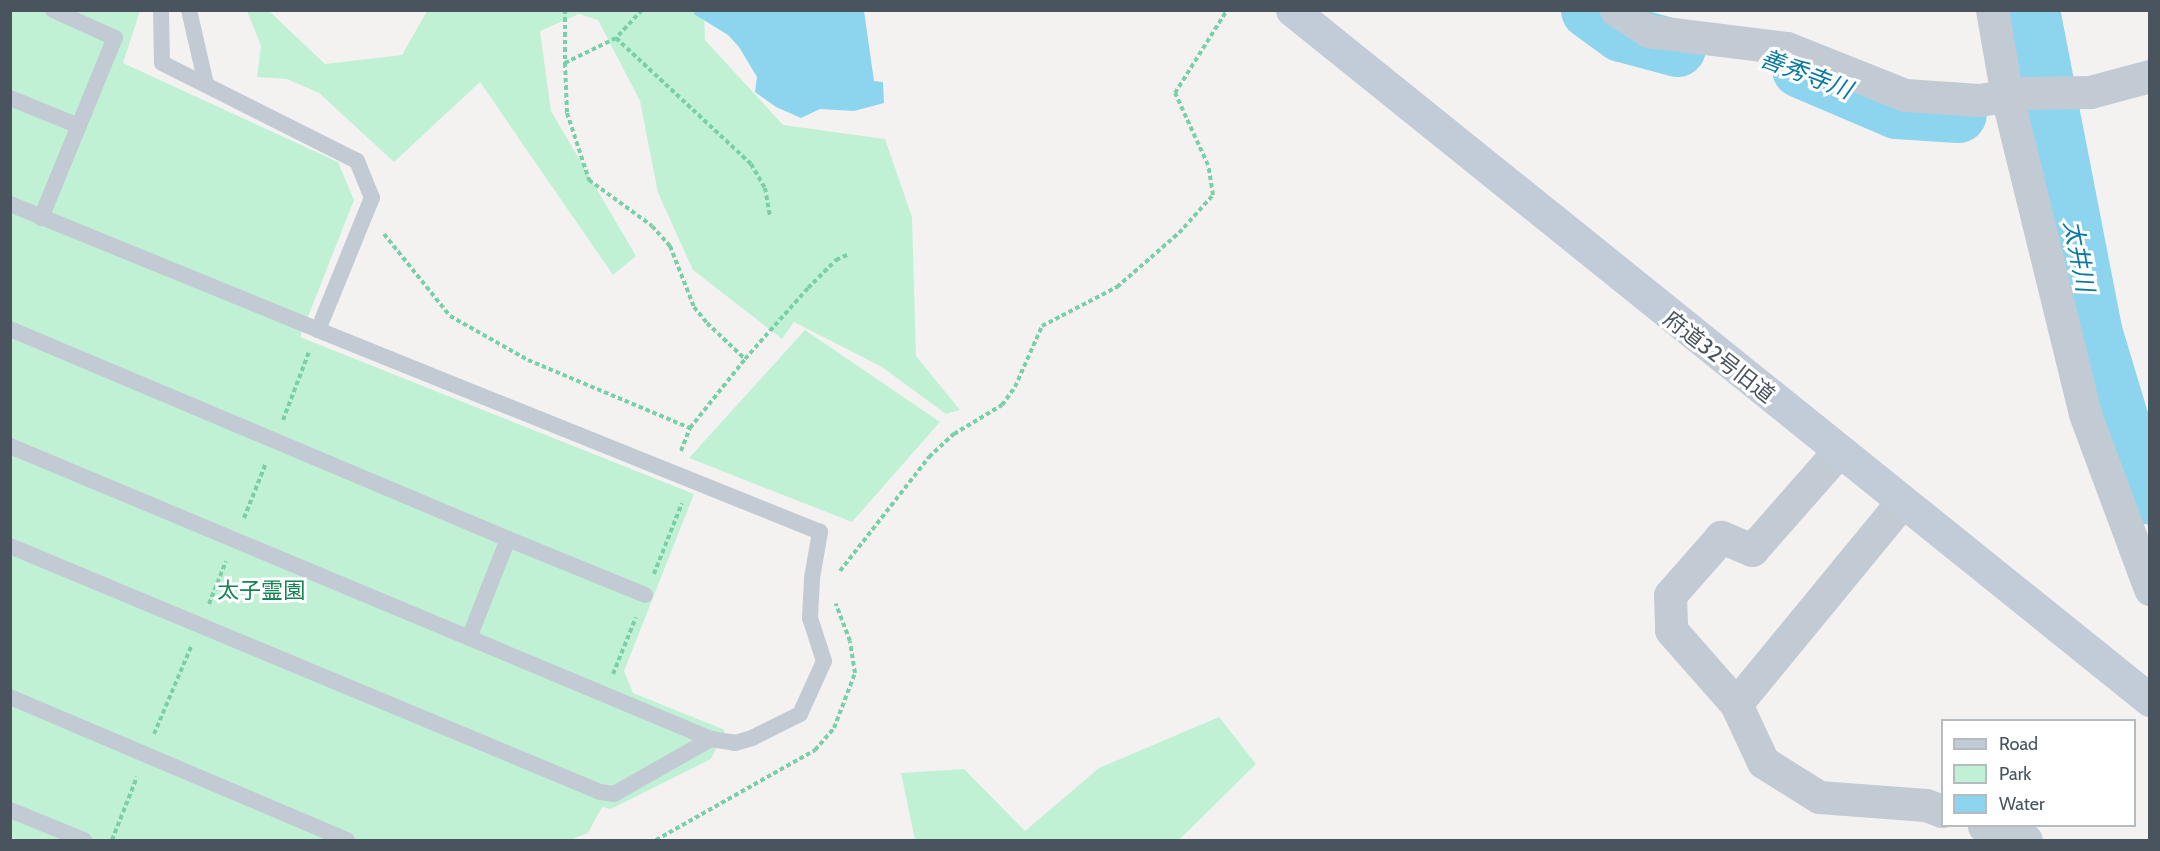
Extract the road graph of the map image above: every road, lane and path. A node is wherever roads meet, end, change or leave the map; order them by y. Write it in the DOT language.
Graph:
graph roads {
  1 [pos="53,10"];
  2 [pos="160,10"];
  3 [pos="189,10"];
  4 [pos="565,10"];
  5 [pos="642,10"];
  6 [pos="1227,10"];
  7 [pos="1292,10"];
  8 [pos="1616,10"];
  9 [pos="1992,10"];
  10 [pos="616,38"];
  11 [pos="565,63"];
  12 [pos="2150,76"];
  13 [pos="206,84"];
  14 [pos="2015,95"];
  15 [pos="10,98"];
  16 [pos="79,126"];
  17 [pos="10,204"];
  18 [pos="770,217"];
  19 [pos="41,218"];
  20 [pos="384,234"];
  21 [pos="849,254"];
  22 [pos="10,329"];
  23 [pos="318,330"];
  24 [pos="745,358"];
  25 [pos="690,428"];
  26 [pos="274,442"];
  27 [pos="10,446"];
  28 [pos="1838,452"];
  29 [pos="672,473"];
  30 [pos="1902,502"];
  31 [pos="235,539"];
  32 [pos="508,539"];
  33 [pos="10,546"];
  34 [pos="837,581"];
  35 [pos="2150,589"];
  36 [pos="645,596"];
  37 [pos="833,597"];
  38 [pos="200,625"];
  39 [pos="469,638"];
  40 [pos="10,697"];
  41 [pos="2150,700"];
  42 [pos="1736,704"];
  43 [pos="711,739"];
  44 [pos="146,754"];
  45 [pos="10,810"];
  46 [pos="1941,811"];
  47 [pos="1990,827"];
  48 [pos="84,840"];
  49 [pos="112,840"];
  50 [pos="348,840"];
  51 [pos="656,840"];
  52 [pos="2026,840"];
  1 -- 16 [label="lane"];
  2 -- 13 [label="lane"];
  3 -- 13 [label="lane"];
  4 -- 11 [label="path"];
  5 -- 10 [label="path"];
  6 -- 34 [label="path"];
  7 -- 28 [label="street, 府道32号旧道"];
  8 -- 14 [label="street"];
  9 -- 14 [label="street"];
  10 -- 11 [label="path"];
  10 -- 18 [label="path"];
  11 -- 24 [label="path"];
  12 -- 14 [label="street"];
  13 -- 23 [label="lane"];
  14 -- 35 [label="street"];
  15 -- 16 [label="lane"];
  16 -- 19 [label="lane"];
  17 -- 19 [label="lane"];
  19 -- 23 [label="lane"];
  20 -- 25 [label="path"];
  21 -- 24 [label="path"];
  22 -- 26 [label="lane"];
  23 -- 26 [label="path"];
  23 -- 29 [label="lane"];
  24 -- 25 [label="path"];
  25 -- 29 [label="path"];
  26 -- 31 [label="path"];
  26 -- 32 [label="lane"];
  27 -- 31 [label="lane"];
  28 -- 30 [label="street, 府道32号旧道"];
  28 -- 42 [label="street"];
  29 -- 43 [label="lane"];
  30 -- 41 [label="street, 府道32号旧道"];
  30 -- 42 [label="street"];
  31 -- 38 [label="path"];
  31 -- 39 [label="lane"];
  32 -- 36 [label="lane"];
  32 -- 39 [label="lane"];
  33 -- 38 [label="lane"];
  37 -- 51 [label="path"];
  38 -- 43 [label="lane"];
  38 -- 44 [label="path"];
  39 -- 43 [label="lane"];
  40 -- 44 [label="lane"];
  42 -- 46 [label="street"];
  44 -- 49 [label="path"];
  44 -- 50 [label="lane"];
  45 -- 48 [label="lane"];
  47 -- 52 [label="street"];
}
